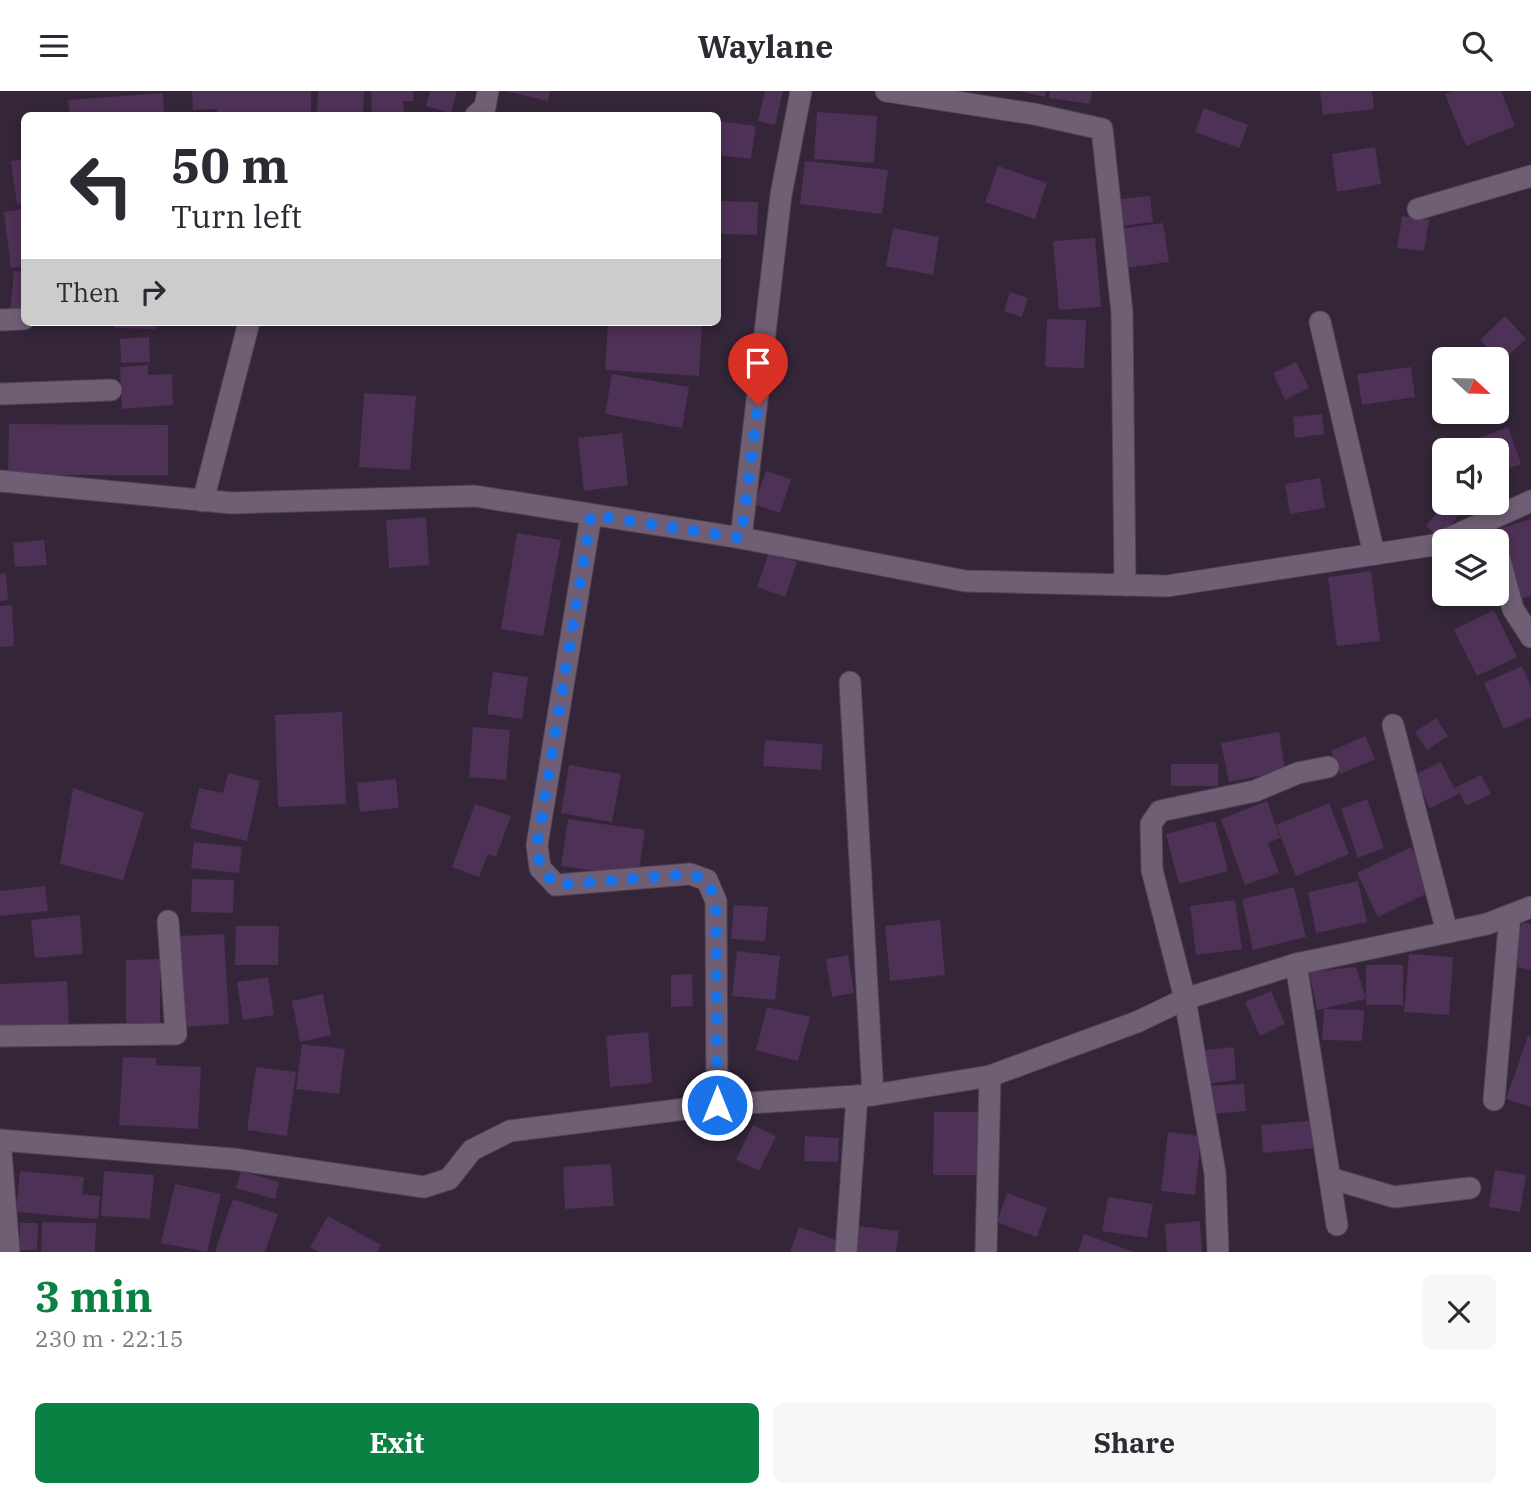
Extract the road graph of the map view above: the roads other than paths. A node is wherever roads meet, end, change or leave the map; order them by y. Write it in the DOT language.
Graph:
graph roads {
  1 [pos="488,91"];
  2 [pos="801,91"];
  3 [pos="886,91"];
  4 [pos="479,112"];
  5 [pos="1531,176"];
  6 [pos="1418,209"];
  7 [pos="21,319"];
  8 [pos="0,320"];
  9 [pos="1320,321"];
  10 [pos="247,326"];
  11 [pos="111,390"];
  12 [pos="0,394"];
  13 [pos="0,481"];
  14 [pos="203,501"];
  15 [pos="1531,501"];
  16 [pos="591,515"];
  17 [pos="1489,519"];
  18 [pos="1492,529"];
  19 [pos="741,538"];
  20 [pos="1374,554"];
  21 [pos="1125,585"];
  22 [pos="1509,593"];
  23 [pos="1531,637"];
  24 [pos="850,682"];
  25 [pos="1393,725"];
  26 [pos="1328,767"];
  27 [pos="1531,907"];
  28 [pos="1510,915"];
  29 [pos="168,921"];
  30 [pos="1447,932"];
  31 [pos="1296,964"];
  32 [pos="1185,999"];
  33 [pos="0,1036"];
  34 [pos="990,1076"];
  35 [pos="865,1096"];
  36 [pos="1494,1100"];
  37 [pos="717,1105"];
  38 [pos="0,1140"];
  39 [pos="1330,1178"];
  40 [pos="1470,1188"];
  41 [pos="1338,1225"];
  42 [pos="9,1252"];
  43 [pos="846,1252"];
  44 [pos="986,1252"];
  45 [pos="1218,1252"];
  1 -- 4 [label="street"];
  2 -- 19 [label="street"];
  3 -- 21 [label="street"];
  5 -- 6 [label="street"];
  7 -- 8 [label="street"];
  9 -- 20 [label="street"];
  10 -- 14 [label="street"];
  11 -- 12 [label="street"];
  13 -- 14 [label="street"];
  14 -- 16 [label="street"];
  15 -- 17 [label="street"];
  16 -- 19 [label="street"];
  16 -- 37 [label="street"];
  17 -- 18 [label="street"];
  17 -- 20 [label="street"];
  19 -- 21 [label="street"];
  20 -- 21 [label="street"];
  22 -- 23 [label="street"];
  24 -- 35 [label="street"];
  25 -- 30 [label="street"];
  26 -- 32 [label="street"];
  27 -- 28 [label="street"];
  28 -- 30 [label="street"];
  28 -- 36 [label="street"];
  29 -- 33 [label="street"];
  30 -- 31 [label="street"];
  31 -- 32 [label="street"];
  31 -- 39 [label="street"];
  32 -- 34 [label="street"];
  32 -- 45 [label="street"];
  34 -- 35 [label="street"];
  34 -- 44 [label="street"];
  35 -- 37 [label="street"];
  35 -- 43 [label="street"];
  37 -- 38 [label="street"];
  38 -- 42 [label="street"];
  39 -- 40 [label="street"];
  39 -- 41 [label="street"];
}
